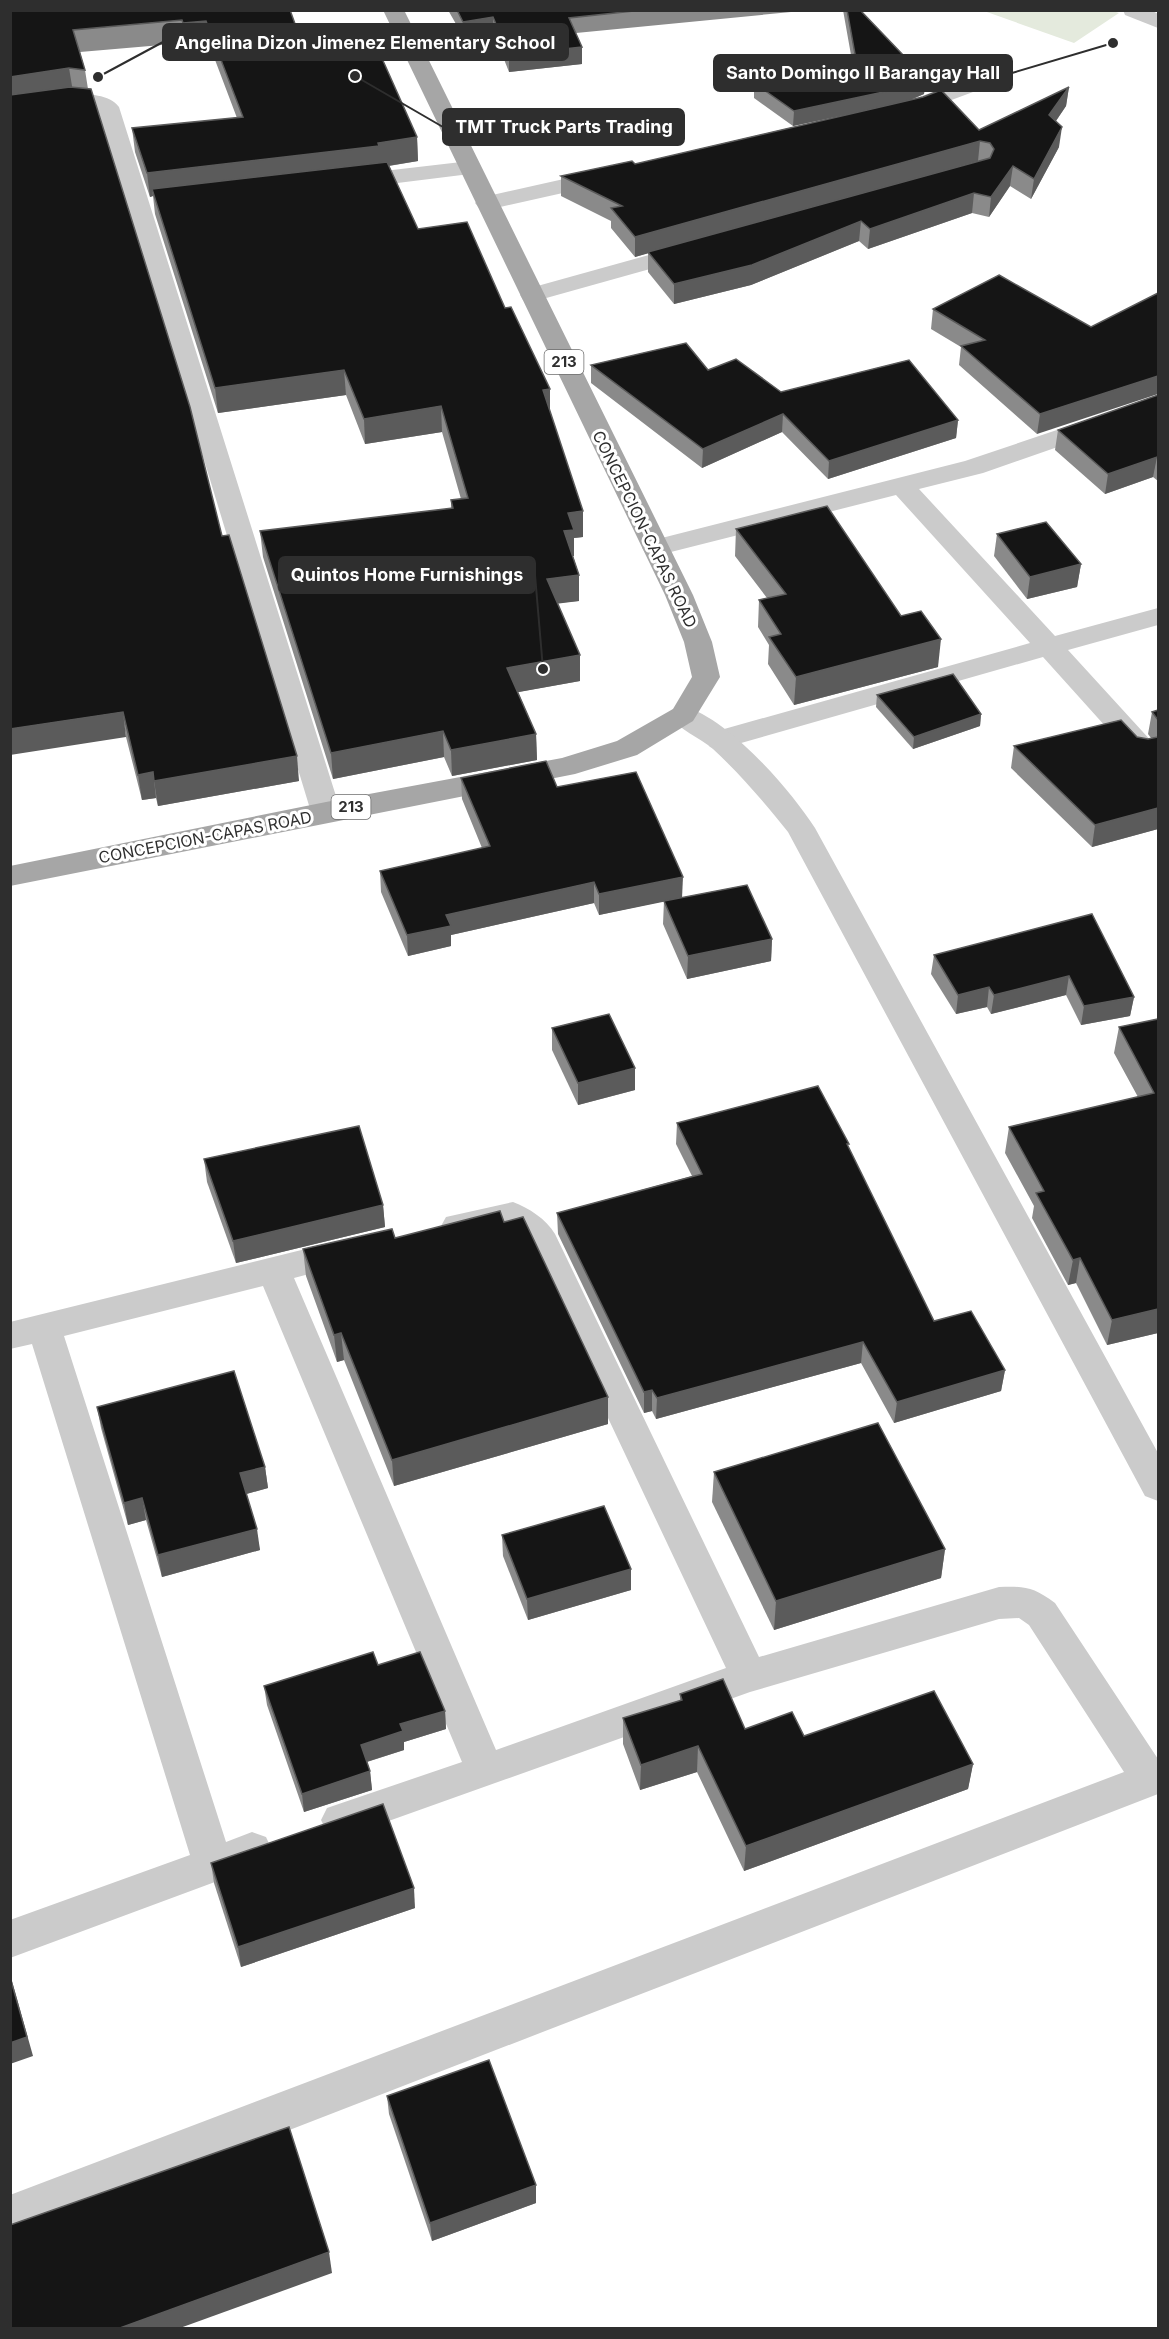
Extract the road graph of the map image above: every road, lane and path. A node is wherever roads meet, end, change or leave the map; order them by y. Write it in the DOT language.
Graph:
graph roads {
  1 [pos="393,10"];
  2 [pos="1133,10"];
  3 [pos="1158,22"];
  4 [pos="965,87"];
  5 [pos="10,111"];
  6 [pos="879,117"];
  7 [pos="470,168"];
  8 [pos="625,173"];
  9 [pos="328,184"];
  10 [pos="487,203"];
  11 [pos="713,244"];
  12 [pos="532,295"];
  13 [pos="1158,404"];
  14 [pos="901,485"];
  15 [pos="654,548"];
  16 [pos="1158,616"];
  17 [pos="1048,647"];
  18 [pos="683,715"];
  19 [pos="720,740"];
  20 [pos="1143,750"];
  21 [pos="326,812"];
  22 [pos="10,876"];
  23 [pos="423,1234"];
  24 [pos="377,1244"];
  25 [pos="273,1269"];
  26 [pos="28,1332"];
  27 [pos="1158,1486"];
  28 [pos="749,1676"];
  29 [pos="485,1771"];
  30 [pos="1154,1778"];
  31 [pos="213,1863"];
  32 [pos="10,1939"];
  33 [pos="10,2217"];
  1 -- 7 [label="main road, CONCEPCION-CAPAS ROAD / 213"];
  2 -- 3 [label="street"];
  4 -- 6 [label="street"];
  5 -- 21 [label="street"];
  7 -- 9 [label="street"];
  7 -- 10 [label="main road, CONCEPCION-CAPAS ROAD / 213"];
  8 -- 10 [label="street"];
  10 -- 12 [label="main road, CONCEPCION-CAPAS ROAD / 213"];
  11 -- 12 [label="street"];
  12 -- 15 [label="main road, CONCEPCION-CAPAS ROAD / 213"];
  13 -- 14 [label="street"];
  14 -- 15 [label="street"];
  14 -- 17 [label="street"];
  15 -- 18 [label="main road, CONCEPCION-CAPAS ROAD / 213"];
  16 -- 17 [label="street"];
  17 -- 19 [label="street"];
  17 -- 20 [label="street"];
  18 -- 19 [label="street"];
  18 -- 21 [label="main road, CONCEPCION-CAPAS ROAD / 213"];
  19 -- 27 [label="street"];
  21 -- 22 [label="main road, CONCEPCION-CAPAS ROAD / 213"];
  23 -- 28 [label="street"];
  24 -- 25 [label="street"];
  25 -- 26 [label="street"];
  25 -- 29 [label="street"];
  26 -- 31 [label="street"];
  28 -- 29 [label="street"];
  28 -- 30 [label="street"];
  29 -- 31 [label="street"];
  30 -- 33 [label="street"];
  31 -- 32 [label="street"];
}
